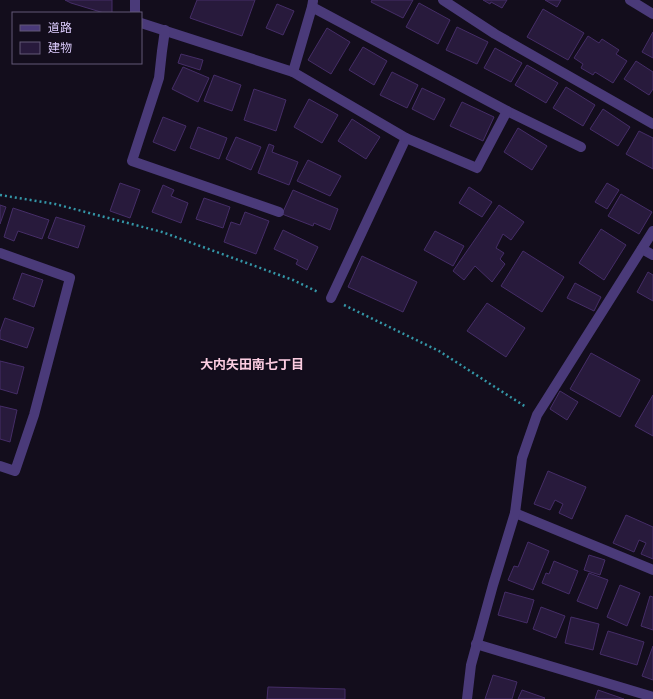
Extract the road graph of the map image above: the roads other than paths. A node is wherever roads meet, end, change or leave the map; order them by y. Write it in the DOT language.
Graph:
graph roads {
  1 [pos="135,0"];
  2 [pos="443,0"];
  3 [pos="630,0"];
  4 [pos="313,3"];
  5 [pos="135,12"];
  6 [pos="653,14"];
  7 [pos="142,23"];
  8 [pos="165,30"];
  9 [pos="293,72"];
  10 [pos="507,111"];
  11 [pos="653,124"];
  12 [pos="406,138"];
  13 [pos="581,147"];
  14 [pos="279,212"];
  15 [pos="653,231"];
  16 [pos="642,249"];
  17 [pos="0,254"];
  18 [pos="653,255"];
  19 [pos="331,298"];
  20 [pos="0,466"];
  21 [pos="515,513"];
  22 [pos="653,570"];
  23 [pos="476,644"];
  24 [pos="653,697"];
  25 [pos="467,699"];
  1 -- 5 [label="street"];
  2 -- 11 [label="street"];
  3 -- 6 [label="street"];
  4 -- 9 [label="street"];
  4 -- 10 [label="street"];
  7 -- 8 [label="street"];
  8 -- 9 [label="street"];
  8 -- 14 [label="street"];
  9 -- 12 [label="street"];
  10 -- 12 [label="street"];
  10 -- 13 [label="street"];
  12 -- 19 [label="street"];
  15 -- 16 [label="street"];
  16 -- 18 [label="street"];
  16 -- 21 [label="street"];
  17 -- 20 [label="street"];
  21 -- 22 [label="street"];
  21 -- 23 [label="street"];
  23 -- 24 [label="street"];
  23 -- 25 [label="street"];
}
